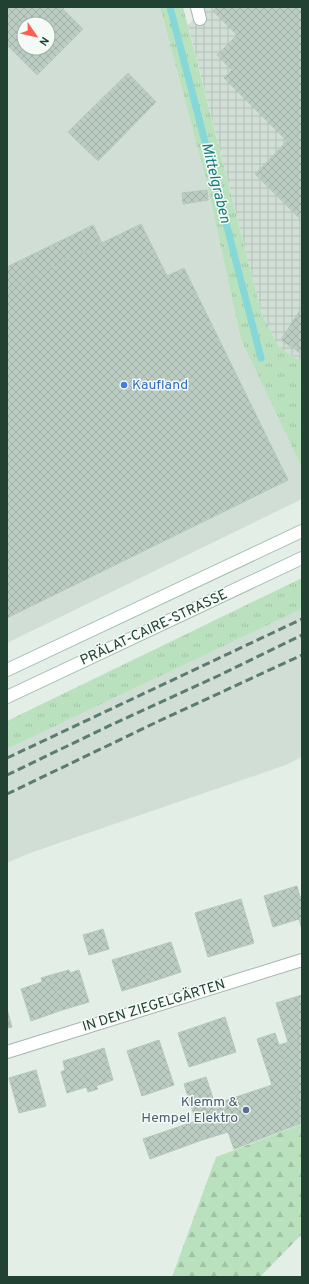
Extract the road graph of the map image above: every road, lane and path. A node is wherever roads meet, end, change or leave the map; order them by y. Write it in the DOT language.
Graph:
graph roads {
  1 [pos="302,531"];
  2 [pos="302,558"];
  3 [pos="7,670"];
  4 [pos="7,697"];
  5 [pos="302,960"];
  6 [pos="7,1052"];
  1 -- 3 [label="street, PRÄLAT-CAIRE-STRASSE"];
  2 -- 4 [label="street, PRÄLAT-CAIRE-STRASSE"];
  5 -- 6 [label="street, IN DEN ZIEGELGÄRTEN"];
}
